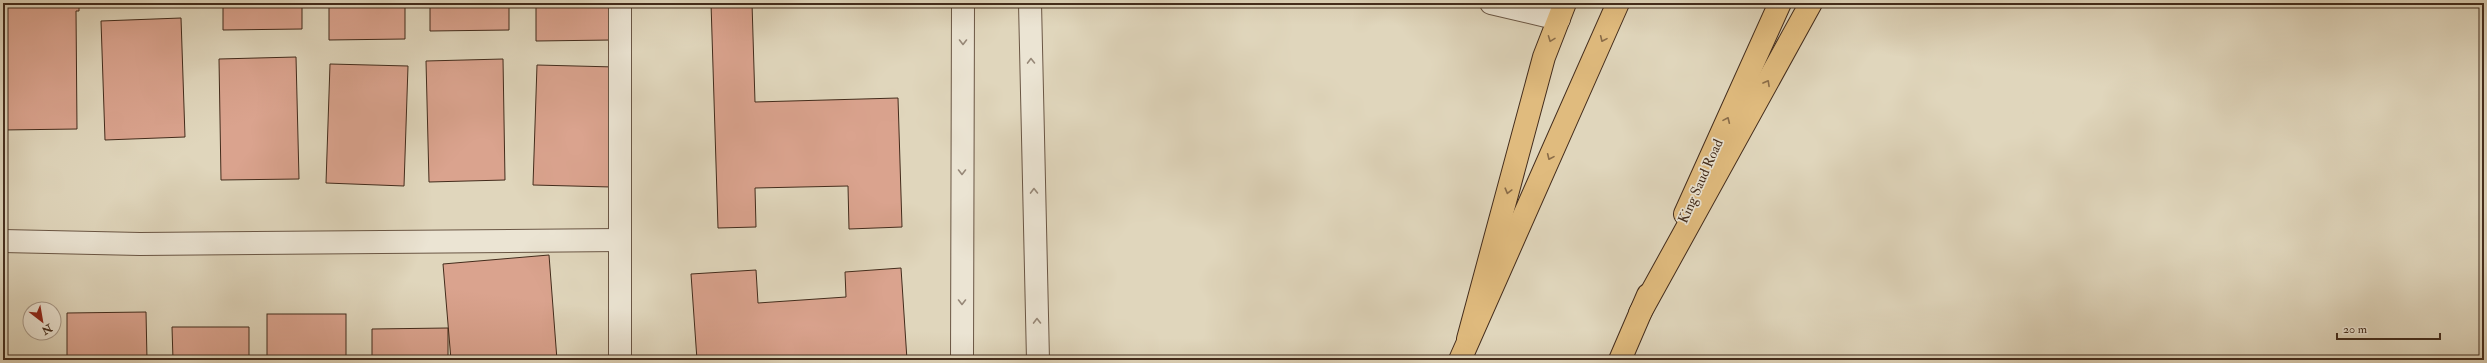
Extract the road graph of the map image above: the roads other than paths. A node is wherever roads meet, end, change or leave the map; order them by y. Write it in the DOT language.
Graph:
graph roads {
  1 [pos="620,3"];
  2 [pos="963,3"];
  3 [pos="1030,3"];
  4 [pos="1491,3"];
  5 [pos="1618,3"];
  6 [pos="1780,3"];
  7 [pos="1811,3"];
  8 [pos="1562,11"];
  9 [pos="620,240"];
  10 [pos="3,241"];
  11 [pos="1640,313"];
  12 [pos="1468,339"];
  13 [pos="620,360"];
  14 [pos="962,360"];
  15 [pos="1038,360"];
  16 [pos="1460,360"];
  17 [pos="1620,360"];
  1 -- 9 [label="street"];
  2 -- 14 [label="street, one-way"];
  15 -- 3 [label="street, one-way"];
  4 -- 8 [label="street"];
  5 -- 12 [label="main road, one-way"];
  11 -- 6 [label="main road, King Saud Road, one-way"];
  11 -- 7 [label="main road, one-way"];
  8 -- 12 [label="main road, one-way"];
  9 -- 10 [label="street"];
  9 -- 13 [label="street"];
  11 -- 17 [label="main road, King Saud Road"];
  12 -- 16 [label="main road"];
}
